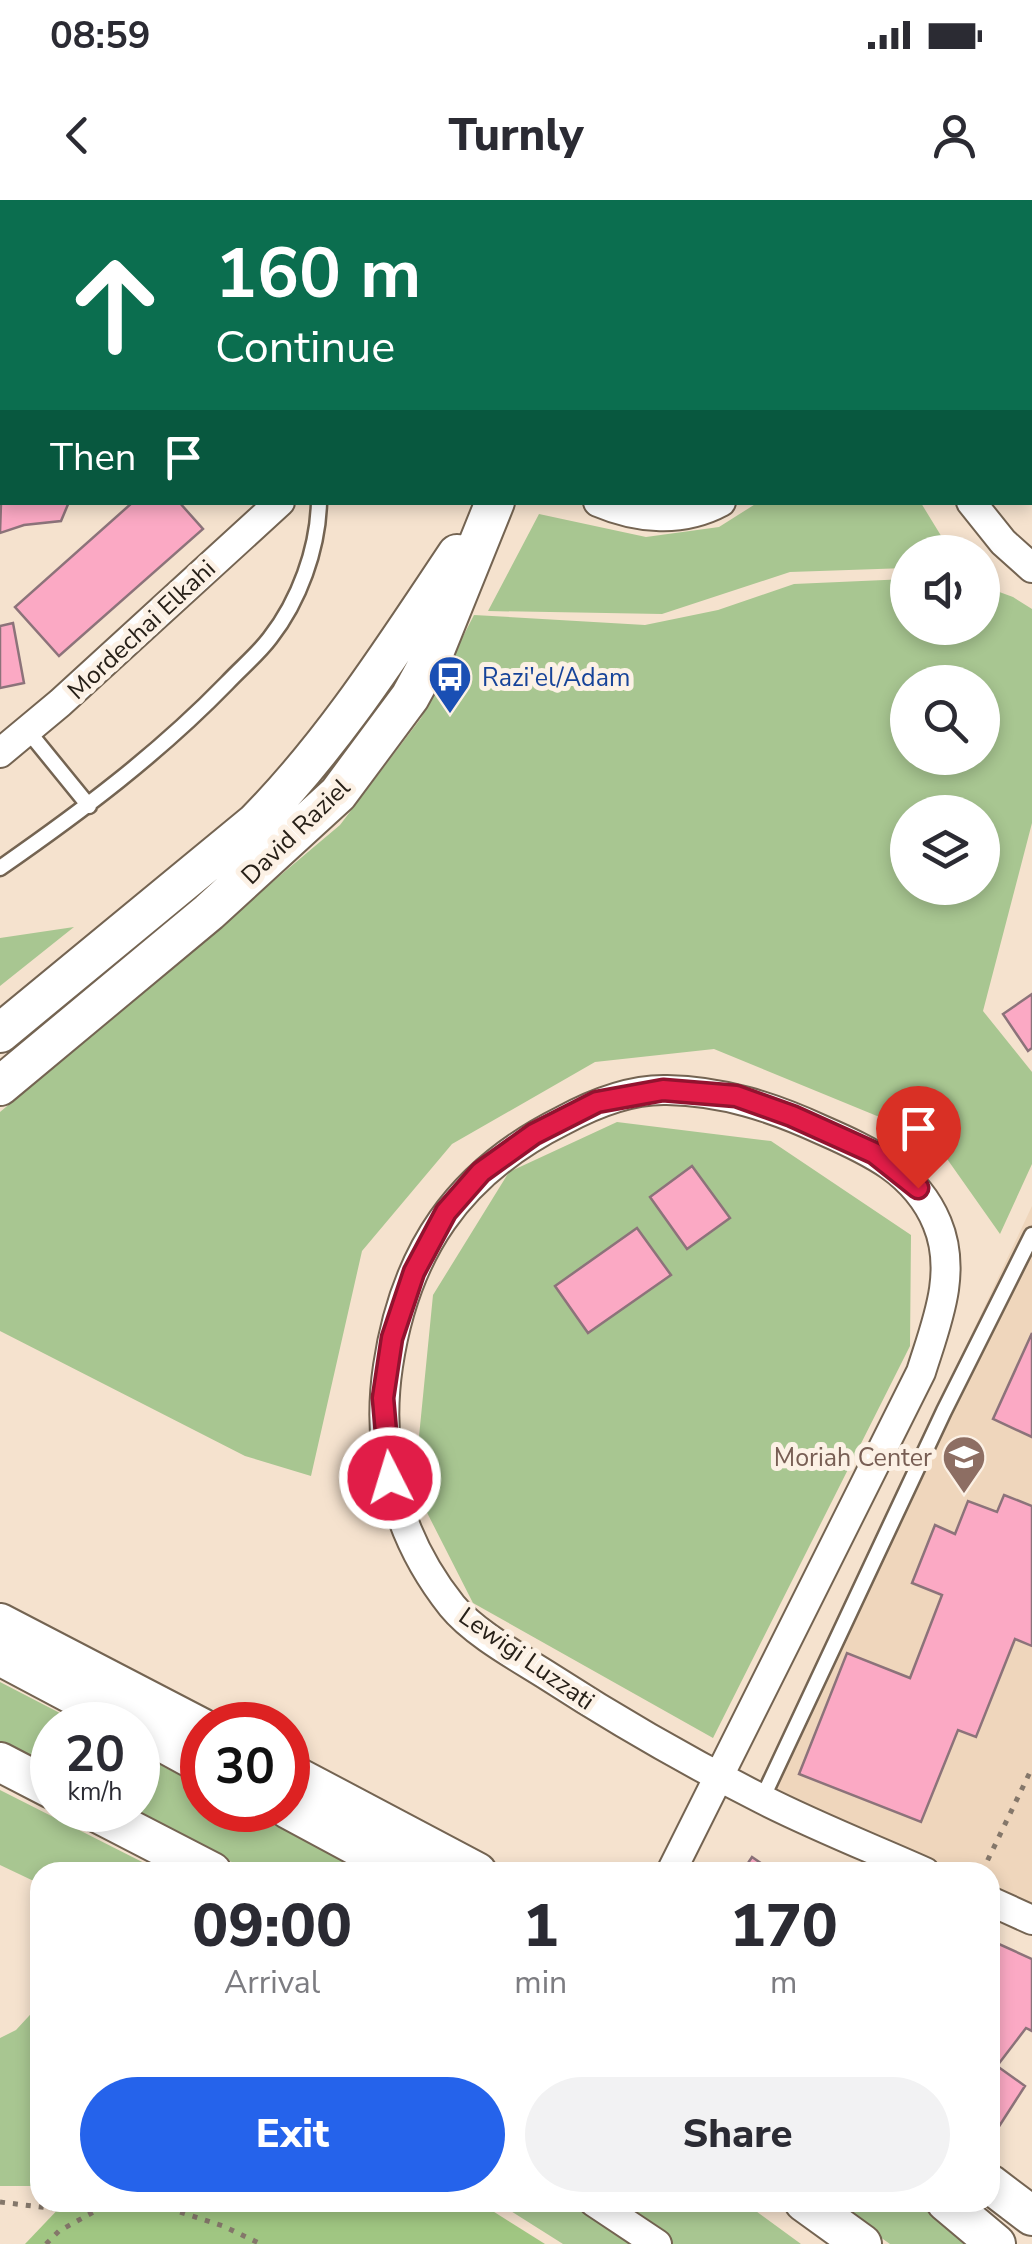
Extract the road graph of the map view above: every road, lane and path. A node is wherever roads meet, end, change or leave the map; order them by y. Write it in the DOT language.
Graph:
graph roads {
  1 [pos="319,505"];
  2 [pos="491,505"];
  3 [pos="492,505"];
  4 [pos="605,505"];
  5 [pos="716,505"];
  6 [pos="973,505"];
  7 [pos="272,508"];
  8 [pos="1032,568"];
  9 [pos="28,731"];
  10 [pos="0,752"];
  11 [pos="90,806"];
  12 [pos="0,868"];
  13 [pos="0,1033"];
  14 [pos="0,1086"];
  15 [pos="1032,1235"];
  16 [pos="0,1622"];
  17 [pos="0,1656"];
  18 [pos="87,1702"];
  19 [pos="180,1716"];
  20 [pos="0,1762"];
  21 [pos="1032,1768"];
  22 [pos="720,1776"];
  23 [pos="30,1778"];
  24 [pos="310,1784"];
  25 [pos="762,1799"];
  26 [pos="310,1822"];
  27 [pos="135,1832"];
  28 [pos="193,1862"];
  29 [pos="387,1862"];
  30 [pos="459,1862"];
  31 [pos="676,1862"];
  32 [pos="903,1862"];
  33 [pos="987,1862"];
  34 [pos="1000,1906"];
  35 [pos="1032,1920"];
  36 [pos="1000,2192"];
  37 [pos="0,2202"];
  38 [pos="30,2206"];
  39 [pos="94,2212"];
  40 [pos="180,2212"];
  41 [pos="609,2212"];
  42 [pos="818,2212"];
  43 [pos="958,2212"];
  44 [pos="1032,2216"];
  45 [pos="46,2244"];
  46 [pos="261,2244"];
  47 [pos="657,2244"];
  48 [pos="862,2244"];
  49 [pos="996,2244"];
  1 -- 11 [label="lane"];
  2 -- 13 [label="street, David Raziel"];
  3 -- 14 [label="street, David Raziel"];
  4 -- 5 [label="street"];
  6 -- 8 [label="street"];
  7 -- 9 [label="street, Mordechai Elkahi"];
  9 -- 10 [label="street, Mordechai Elkahi"];
  9 -- 11 [label="lane"];
  11 -- 12 [label="lane"];
  15 -- 25 [label="lane"];
  16 -- 19 [label="street"];
  17 -- 18 [label="street"];
  20 -- 23 [label="street"];
  21 -- 33 [label="path"];
  22 -- 22 [label="street, Lewigi Luzzati"];
  22 -- 25 [label="street, Lewigi Luzzati"];
  22 -- 31 [label="street, Lewigi Luzzati"];
  24 -- 30 [label="street"];
  25 -- 32 [label="street, Lewigi Luzzati"];
  26 -- 29 [label="street"];
  27 -- 28 [label="street"];
  34 -- 35 [label="street"];
  36 -- 44 [label="street"];
  37 -- 38 [label="path"];
  39 -- 45 [label="path"];
  40 -- 46 [label="path"];
  41 -- 47 [label="street"];
  42 -- 48 [label="street"];
  43 -- 49 [label="street"];
}
